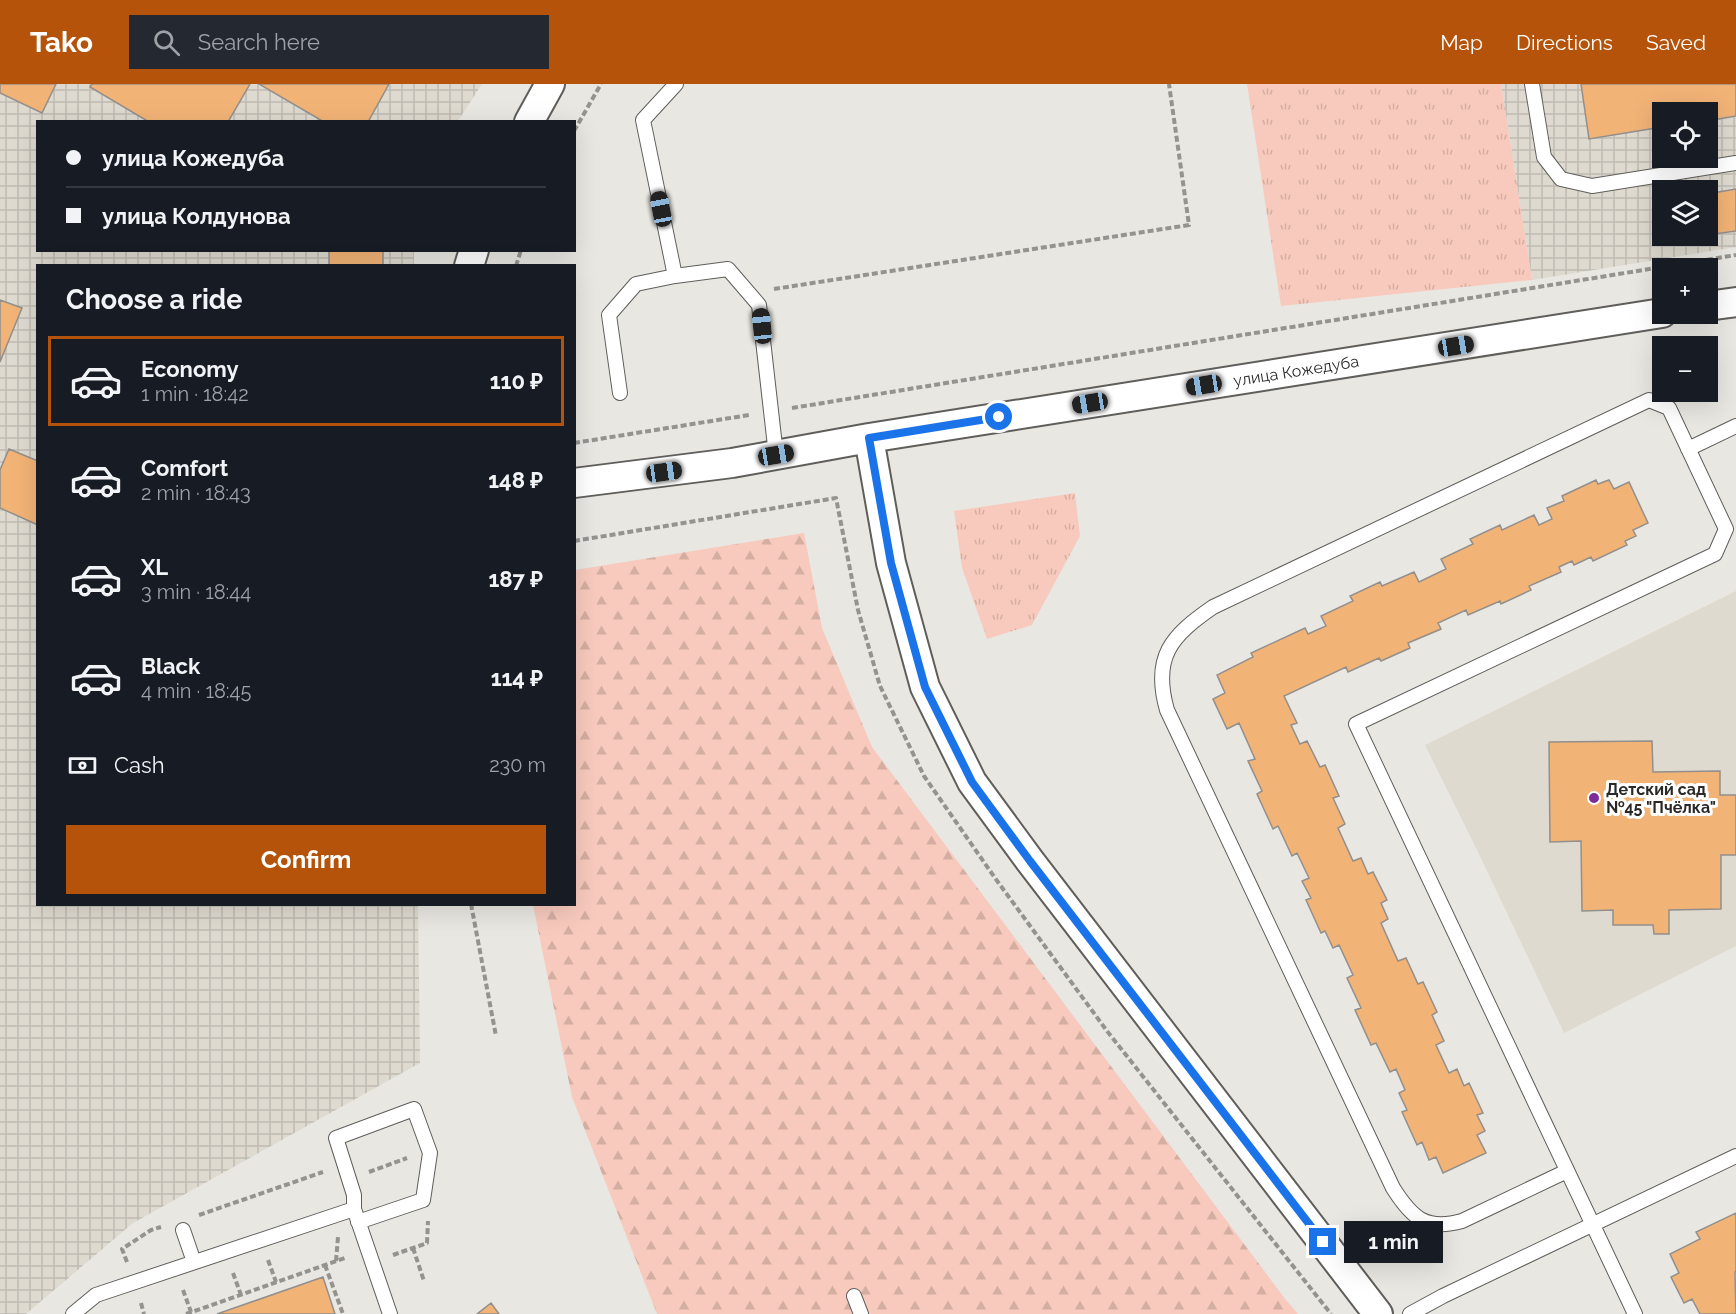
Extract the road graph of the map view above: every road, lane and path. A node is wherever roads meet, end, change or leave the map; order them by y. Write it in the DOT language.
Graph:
graph roads {
  1 [pos="550,84"];
  2 [pos="601,84"];
  3 [pos="676,84"];
  4 [pos="1169,84"];
  5 [pos="1532,84"];
  6 [pos="530,120"];
  7 [pos="576,128"];
  8 [pos="1736,163"];
  9 [pos="1736,255"];
  10 [pos="675,276"];
  11 [pos="749,293"];
  12 [pos="1736,302"];
  13 [pos="1718,304"];
  14 [pos="1652,315"];
  15 [pos="1015,372"];
  16 [pos="620,393"];
  17 [pos="1736,426"];
  18 [pos="869,438"];
  19 [pos="1688,449"];
  20 [pos="776,455"];
  21 [pos="576,483"];
  22 [pos="471,906"];
  23 [pos="496,1036"];
  24 [pos="429,1151"];
  25 [pos="1736,1156"];
  26 [pos="1567,1171"];
  27 [pos="349,1179"];
  28 [pos="423,1200"];
  29 [pos="351,1215"];
  30 [pos="193,1217"];
  31 [pos="1592,1225"];
  32 [pos="183,1230"];
  33 [pos="413,1248"];
  34 [pos="259,1260"];
  35 [pos="336,1261"];
  36 [pos="194,1262"];
  37 [pos="372,1263"];
  38 [pos="325,1265"];
  39 [pos="232,1270"];
  40 [pos="424,1281"];
  41 [pos="276,1282"];
  42 [pos="241,1295"];
  43 [pos="854,1296"];
  44 [pos="73,1314"];
  45 [pos="186,1314"];
  46 [pos="343,1314"];
  47 [pos="390,1314"];
  48 [pos="861,1314"];
  49 [pos="1378,1314"];
  50 [pos="1410,1314"];
  51 [pos="1635,1314"];
  1 -- 6 [label="street"];
  2 -- 7 [label="path"];
  3 -- 10 [label="lane"];
  4 -- 11 [label="path"];
  5 -- 8 [label="lane"];
  9 -- 15 [label="path"];
  10 -- 11 [label="lane"];
  10 -- 16 [label="lane"];
  11 -- 20 [label="lane"];
  12 -- 13 [label="street"];
  14 -- 18 [label="street, улица Кожедуба"];
  17 -- 19 [label="lane"];
  18 -- 20 [label="street, улица Кожедуба"];
  18 -- 49 [label="street"];
  19 -- 26 [label="lane"];
  19 -- 26 [label="lane"];
  20 -- 21 [label="street, улица Кожедуба"];
  22 -- 23 [label="path"];
  24 -- 27 [label="path"];
  24 -- 27 [label="lane"];
  24 -- 28 [label="lane"];
  25 -- 31 [label="lane"];
  26 -- 31 [label="lane"];
  27 -- 29 [label="lane"];
  27 -- 30 [label="path"];
  28 -- 29 [label="lane"];
  28 -- 33 [label="path"];
  29 -- 35 [label="path"];
  29 -- 36 [label="lane"];
  29 -- 37 [label="lane"];
  31 -- 50 [label="lane"];
  31 -- 51 [label="lane"];
  32 -- 36 [label="lane"];
  33 -- 37 [label="path"];
  33 -- 40 [label="path"];
  34 -- 41 [label="path"];
  35 -- 37 [label="path"];
  35 -- 38 [label="path"];
  36 -- 44 [label="lane"];
  37 -- 47 [label="lane"];
  38 -- 41 [label="path"];
  38 -- 46 [label="path"];
  39 -- 42 [label="path"];
  41 -- 42 [label="path"];
  42 -- 45 [label="path"];
  43 -- 48 [label="lane"];
}
